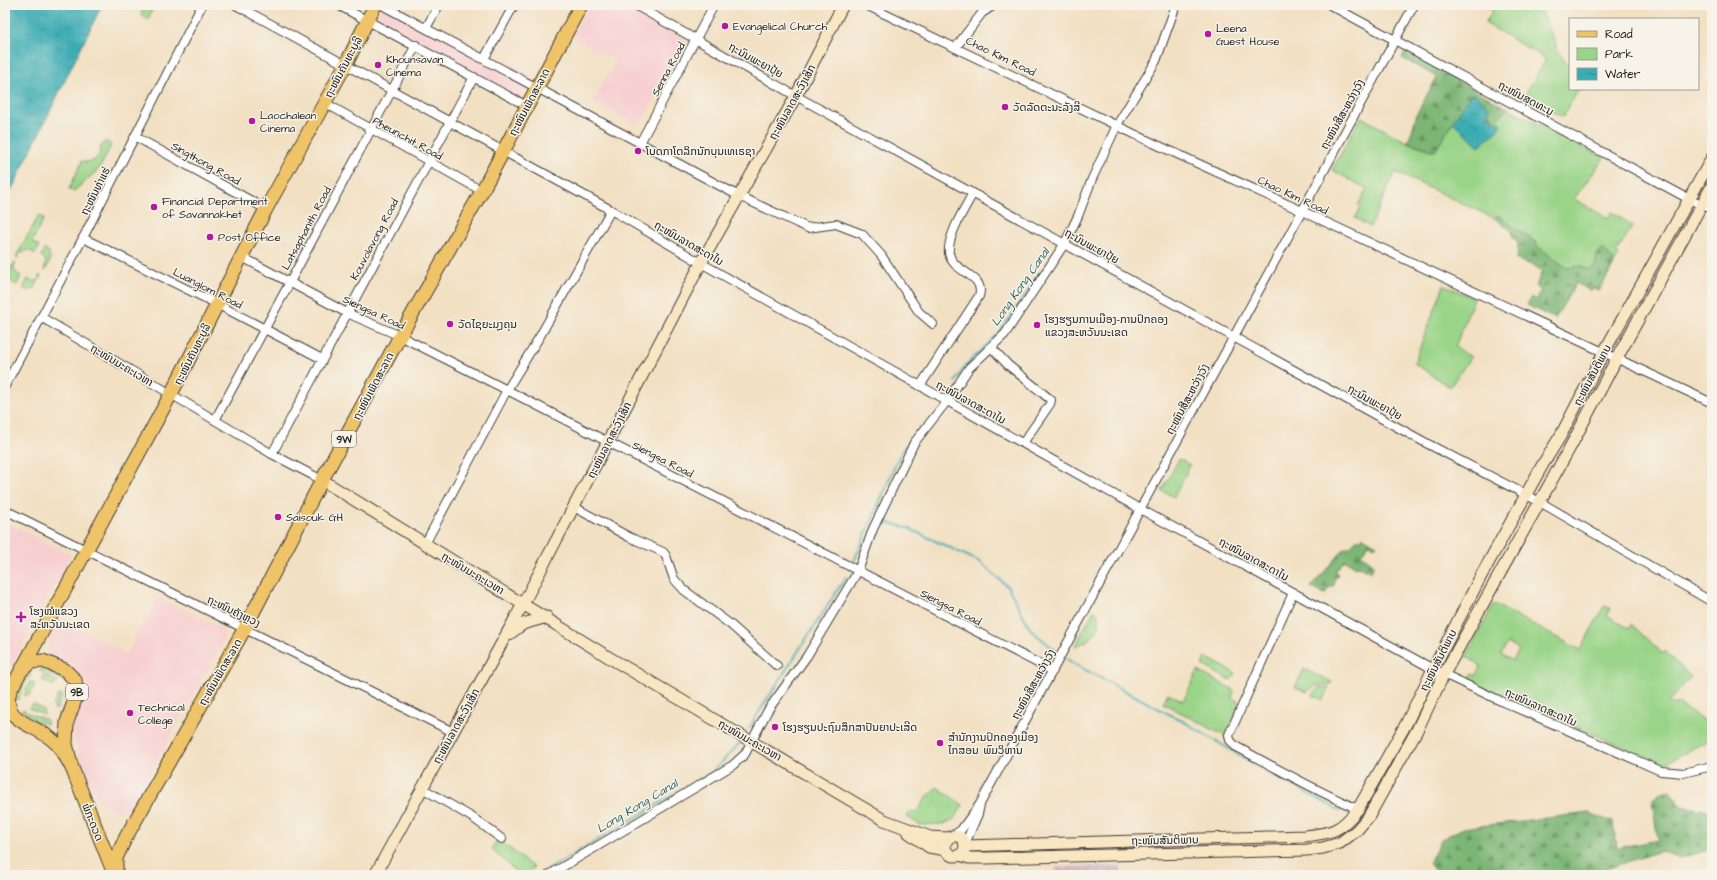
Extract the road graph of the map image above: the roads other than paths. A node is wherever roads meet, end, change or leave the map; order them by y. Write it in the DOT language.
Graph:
graph roads {
  1 [pos="202,5"];
  2 [pos="236,5"];
  3 [pos="338,5"];
  4 [pos="375,5"];
  5 [pos="382,5"];
  6 [pos="439,5"];
  7 [pos="514,5"];
  8 [pos="580,5"];
  9 [pos="635,5"];
  10 [pos="714,5"];
  11 [pos="843,5"];
  12 [pos="866,5"];
  13 [pos="994,5"];
  14 [pos="1176,5"];
  15 [pos="1330,5"];
  16 [pos="1414,5"];
  17 [pos="368,20"];
  18 [pos="426,28"];
  19 [pos="696,40"];
  20 [pos="1395,40"];
  21 [pos="416,45"];
  22 [pos="956,47"];
  23 [pos="484,59"];
  24 [pos="346,64"];
  25 [pos="474,77"];
  26 [pos="536,87"];
  27 [pos="393,90"];
  28 [pos="796,96"];
  29 [pos="325,103"];
  30 [pos="527,106"];
  31 [pos="449,122"];
  32 [pos="1117,125"];
  33 [pos="370,129"];
  34 [pos="136,137"];
  35 [pos="640,143"];
  36 [pos="502,151"];
  37 [pos="1712,158"];
  38 [pos="428,161"];
  39 [pos="1712,186"];
  40 [pos="482,191"];
  41 [pos="973,193"];
  42 [pos="739,196"];
  43 [pos="1689,199"];
  44 [pos="1702,204"];
  45 [pos="266,209"];
  46 [pos="1712,209"];
  47 [pos="611,210"];
  48 [pos="1302,210"];
  49 [pos="83,238"];
  50 [pos="1065,243"];
  51 [pos="242,257"];
  52 [pos="701,263"];
  53 [pos="289,284"];
  54 [pos="217,304"];
  55 [pos="347,313"];
  56 [pos="41,317"];
  57 [pos="933,324"];
  58 [pos="264,328"];
  59 [pos="400,336"];
  60 [pos="1233,336"];
  61 [pos="991,347"];
  62 [pos="1604,352"];
  63 [pos="1617,358"];
  64 [pos="322,359"];
  65 [pos="5,386"];
  66 [pos="920,386"];
  67 [pos="507,390"];
  68 [pos="171,394"];
  69 [pos="947,401"];
  70 [pos="1712,403"];
  71 [pos="215,420"];
  72 [pos="608,443"];
  73 [pos="1024,443"];
  74 [pos="272,454"];
  75 [pos="322,480"];
  76 [pos="1526,495"];
  77 [pos="1540,502"];
  78 [pos="574,508"];
  79 [pos="1140,509"];
  80 [pos="5,510"];
  81 [pos="425,544"];
  82 [pos="86,550"];
  83 [pos="858,571"];
  84 [pos="1293,593"];
  85 [pos="1712,602"];
  86 [pos="524,604"];
  87 [pos="547,618"];
  88 [pos="245,628"];
  89 [pos="504,640"];
  90 [pos="777,666"];
  91 [pos="1433,669"];
  92 [pos="1053,671"];
  93 [pos="20,673"];
  94 [pos="1444,674"];
  95 [pos="8,696"];
  96 [pos="5,718"];
  97 [pos="20,720"];
  98 [pos="453,732"];
  99 [pos="751,742"];
  100 [pos="1712,766"];
  101 [pos="72,768"];
  102 [pos="422,788"];
  103 [pos="980,804"];
  104 [pos="1358,809"];
  105 [pos="905,828"];
  106 [pos="98,833"];
  107 [pos="126,837"];
  108 [pos="950,838"];
  109 [pos="502,839"];
  110 [pos="963,848"];
  111 [pos="946,850"];
  112 [pos="115,875"];
  113 [pos="375,875"];
  114 [pos="549,875"];
  1 -- 34 [label="street, ຖະໜົນທ່າແຮ່"];
  2 -- 24 [label="street, ຖະໜົນລາດສະດາໄນ"];
  3 -- 17 [label="street"];
  4 -- 17 [label="main road, ຖະໜົນຄັນທະບູລີ"];
  5 -- 18 [label="street"];
  6 -- 18 [label="street"];
  7 -- 23 [label="street"];
  8 -- 26 [label="main road, ຖະໜົນເພັດສະລາດ / 9W"];
  9 -- 19 [label="street, ຖະນົນພະຍາປຸ້ຍ"];
  10 -- 19 [label="street, Senna Road"];
  11 -- 28 [label="street, ຖະໜົນລາດສະວົງເສິກ"];
  12 -- 22 [label="street, Chao Kim Road"];
  13 -- 22 [label="street"];
  14 -- 32 [label="street"];
  15 -- 20 [label="street, ຖະໜົນສຸດທະນູ"];
  16 -- 20 [label="street, ຖະໜົນສີສະຫວ່າງວົງ"];
  17 -- 21 [label="street"];
  17 -- 24 [label="main road, ຖະໜົນຄັນທະບູລີ"];
  18 -- 23 [label="street"];
  19 -- 28 [label="street, ຖະນົນພະຍາປຸ້ຍ"];
  19 -- 35 [label="street, Senna Road"];
  20 -- 43 [label="street, ຖະໜົນສຸດທະນູ"];
  20 -- 48 [label="street, ຖະໜົນສີສະຫວ່າງວົງ"];
  21 -- 25 [label="street"];
  21 -- 27 [label="street, Latsaphanith Road"];
  22 -- 32 [label="street, Chao Kim Road"];
  23 -- 26 [label="street"];
  24 -- 27 [label="street, ຖະໜົນລາດສະດາໄນ"];
  24 -- 29 [label="main road, ຖະໜົນຄັນທະບູລີ"];
  25 -- 30 [label="street"];
  25 -- 31 [label="street, Kouvolavong Road"];
  26 -- 30 [label="main road, ຖະໜົນເພັດສະລາດ / 9W"];
  26 -- 35 [label="street"];
  27 -- 31 [label="street, ຖະໜົນລາດສະດາໄນ"];
  27 -- 33 [label="street, Latsaphanith Road"];
  28 -- 41 [label="street, ຖະນົນພະຍາປຸ້ຍ"];
  28 -- 42 [label="street, ຖະໜົນລາດສະວົງເສິກ"];
  29 -- 33 [label="street, Pheunchit Road"];
  29 -- 45 [label="main road, ຖະໜົນຄັນທະບູລີ"];
  30 -- 36 [label="main road, ຖະໜົນເພັດສະລາດ / 9W"];
  31 -- 36 [label="street, ຖະໜົນລາດສະດາໄນ"];
  31 -- 38 [label="street, Kouvolavong Road"];
  32 -- 48 [label="street, Chao Kim Road"];
  32 -- 50 [label="street"];
  33 -- 38 [label="street, Pheunchit Road"];
  33 -- 53 [label="street, Latsaphanith Road"];
  34 -- 45 [label="street, Singthong Road"];
  34 -- 49 [label="street, ຖະໜົນທ່າແຮ່"];
  35 -- 42 [label="street"];
  36 -- 40 [label="main road, ຖະໜົນເພັດສະລາດ / 9W"];
  36 -- 47 [label="street, ຖະໜົນລາດສະດາໄນ"];
  37 -- 43 [label="street, ຖະໜົນສັນຕິພາບ"];
  38 -- 40 [label="street, Pheunchit Road"];
  38 -- 55 [label="street, Kouvolavong Road"];
  39 -- 44 [label="street, ຖະໜົນສັນຕິພາບ"];
  40 -- 59 [label="main road, ຖະໜົນເພັດສະລາດ / 9W"];
  41 -- 50 [label="street, ຖະນົນພະຍາປຸ້ຍ"];
  41 -- 66 [label="street"];
  42 -- 52 [label="street, ຖະໜົນລາດສະວົງເສິກ"];
  42 -- 57 [label="street"];
  43 -- 44 [label="street, ຖະໜົນສຸດທະນູ"];
  43 -- 62 [label="street, ຖະໜົນສັນຕິພາບ"];
  44 -- 46 [label="street, ຖະໜົນສຸດທະນູ"];
  44 -- 63 [label="street, ຖະໜົນສັນຕິພາບ"];
  45 -- 51 [label="main road, ຖະໜົນຄັນທະບູລີ"];
  47 -- 52 [label="street, ຖະໜົນລາດສະດາໄນ"];
  47 -- 67 [label="street"];
  48 -- 60 [label="street, ຖະໜົນສີສະຫວ່າງວົງ"];
  48 -- 62 [label="street, Chao Kim Road"];
  49 -- 54 [label="street, Luanglom Road"];
  49 -- 56 [label="street, ຖະໜົນທ່າແຮ່"];
  50 -- 60 [label="street, ຖະນົນພະຍາປຸ້ຍ"];
  50 -- 61 [label="street"];
  51 -- 53 [label="street, Siengsa Road"];
  51 -- 54 [label="main road, ຖະໜົນຄັນທະບູລີ"];
  52 -- 66 [label="street, ຖະໜົນລາດສະດາໄນ"];
  52 -- 72 [label="street, ຖະໜົນລາດສະວົງເສິກ"];
  53 -- 55 [label="street, Siengsa Road"];
  53 -- 58 [label="street, Latsaphanith Road"];
  54 -- 58 [label="street, Luanglom Road"];
  54 -- 68 [label="main road, ຖະໜົນຄັນທະບູລີ"];
  55 -- 59 [label="street, Siengsa Road"];
  55 -- 64 [label="street, Kouvolavong Road"];
  56 -- 65 [label="street, ຖະໜົນທ່າແຮ່"];
  56 -- 68 [label="street, ຖະໜົນມະຄະເວຫາ"];
  58 -- 64 [label="street, Luanglom Road"];
  58 -- 71 [label="street, Latsaphanith Road"];
  59 -- 67 [label="street, Siengsa Road"];
  59 -- 75 [label="main road, ຖະໜົນເພັດສະລາດ / 9W"];
  60 -- 76 [label="street, ຖະນົນພະຍາປຸ້ຍ"];
  60 -- 79 [label="street, ຖະໜົນສີສະຫວ່າງວົງ"];
  61 -- 69 [label="street"];
  61 -- 73 [label="street"];
  62 -- 63 [label="street, Chao Kim Road"];
  62 -- 76 [label="street, ຖະໜົນສັນຕິພາບ"];
  63 -- 70 [label="street, Chao Kim Road"];
  63 -- 77 [label="street, ຖະໜົນສັນຕິພາບ"];
  64 -- 74 [label="street, Kouvolavong Road"];
  66 -- 69 [label="street, ຖະໜົນລາດສະດາໄນ"];
  67 -- 72 [label="street, Siengsa Road"];
  67 -- 81 [label="street"];
  68 -- 71 [label="street, ຖະໜົນມະຄະເວຫາ"];
  68 -- 82 [label="main road, ຖະໜົນຄັນທະບູລີ"];
  69 -- 73 [label="street, ຖະໜົນລາດສະດາໄນ"];
  69 -- 83 [label="street"];
  71 -- 74 [label="street, ຖະໜົນມະຄະເວຫາ"];
  72 -- 78 [label="street, ຖະໜົນລາດສະວົງເສິກ"];
  72 -- 83 [label="street, Siengsa Road"];
  73 -- 79 [label="street, ຖະໜົນລາດສະດາໄນ"];
  74 -- 75 [label="street, ຖະໜົນມະຄະເວຫາ"];
  75 -- 81 [label="street, ຖະໜົນມະຄະເວຫາ"];
  75 -- 88 [label="main road, ຖະໜົນເພັດສະລາດ / 9W"];
  76 -- 77 [label="street, ຖະນົນພະຍາປຸ້ຍ"];
  76 -- 91 [label="street, ຖະໜົນສັນຕິພາບ"];
  77 -- 85 [label="street, ຖະນົນພະຍາປຸ້ຍ"];
  77 -- 94 [label="street, ຖະໜົນສັນຕິພາບ"];
  78 -- 86 [label="street, ຖະໜົນລາດສະວົງເສິກ"];
  78 -- 90 [label="street"];
  79 -- 84 [label="street, ຖະໜົນລາດສະດາໄນ"];
  79 -- 92 [label="street, ຖະໜົນສີສະຫວ່າງວົງ"];
  80 -- 82 [label="street, ຖະໜົນຄັງຫຼວງ"];
  81 -- 86 [label="street, ຖະໜົນມະຄະເວຫາ"];
  82 -- 88 [label="street, ຖະໜົນຄັງຫຼວງ"];
  82 -- 93 [label="main road, ຖະໜົນຄັນທະບູລີ"];
  83 -- 92 [label="street, Siengsa Road"];
  83 -- 99 [label="street"];
  84 -- 91 [label="street, ຖະໜົນລາດສະດາໄນ"];
  84 -- 104 [label="street"];
  86 -- 87 [label="street, ຖະໜົນມະຄະເວຫາ"];
  86 -- 89 [label="street, ຖະໜົນລາດສະວົງເສິກ"];
  87 -- 89 [label="street"];
  87 -- 99 [label="street, ຖະໜົນມະຄະເວຫາ"];
  88 -- 98 [label="street, ຖະໜົນຄັງຫຼວງ"];
  88 -- 107 [label="main road, ຖະໜົນເພັດສະລາດ / 9W"];
  89 -- 98 [label="street, ຖະໜົນລາດສະວົງເສິກ"];
  91 -- 94 [label="street, ຖະໜົນລາດສະດາໄນ"];
  91 -- 104 [label="street, ຖະໜົນສັນຕິພາບ"];
  92 -- 103 [label="street, ຖະໜົນສີສະຫວ່າງວົງ"];
  93 -- 95 [label="main road, ຖະໜົນຄັນທະບູລີ"];
  93 -- 101 [label="main road, 9B"];
  94 -- 100 [label="street, ຖະໜົນລາດສະດາໄນ"];
  94 -- 110 [label="street, ຖະໜົນສັນຕິພາບ"];
  95 -- 97 [label="main road, 9B"];
  96 -- 97 [label="street"];
  97 -- 101 [label="main road, 9B"];
  98 -- 102 [label="street, ຖະໜົນລາດສະວົງເສິກ"];
  99 -- 105 [label="street, ຖະໜົນມະຄະເວຫາ"];
  99 -- 114 [label="street"];
  101 -- 106 [label="main road, ພໍ່ກະດວດ / 9B"];
  102 -- 109 [label="street"];
  102 -- 113 [label="street, ຖະໜົນລາດສະວົງເສິກ"];
  103 -- 108 [label="street"];
  103 -- 110 [label="street"];
  104 -- 110 [label="street, ຖະໜົນສັນຕິພາບ"];
  105 -- 108 [label="street, ຖະໜົນມະຄະເວຫາ"];
  105 -- 111 [label="street"];
  106 -- 107 [label="main road"];
  106 -- 112 [label="main road, ພໍ່ກະດວດ / 9B"];
  107 -- 112 [label="main road, ຖະໜົນເພັດສະລາດ / 9W"];
  108 -- 110 [label="street"];
  108 -- 111 [label="street"];
  110 -- 111 [label="street"];
}
